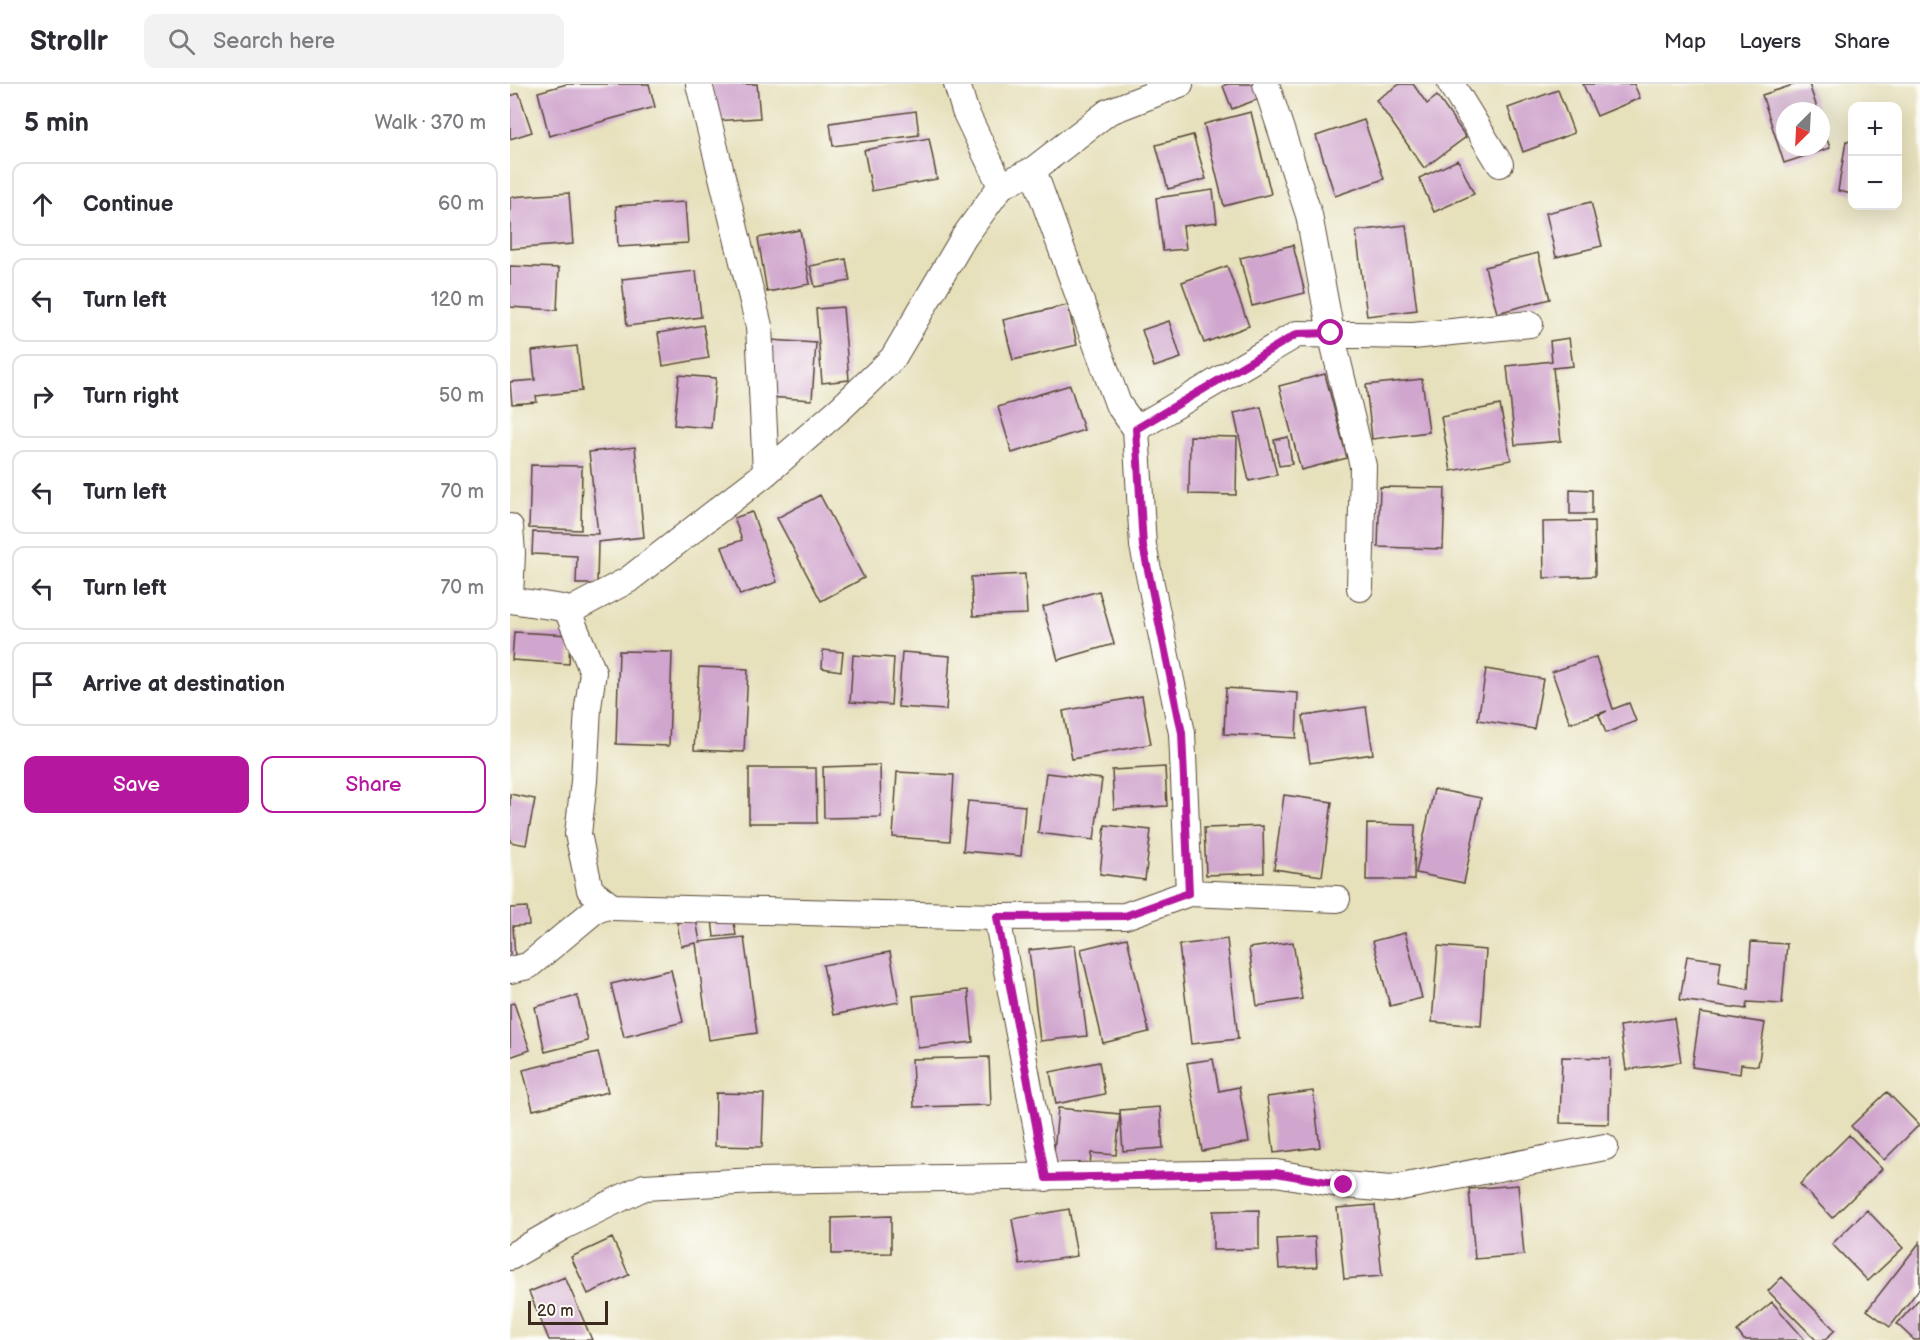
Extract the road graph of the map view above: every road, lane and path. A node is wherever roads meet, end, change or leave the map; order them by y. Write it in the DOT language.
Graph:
graph roads {
  1 [pos="699,84"];
  2 [pos="957,84"];
  3 [pos="1180,84"];
  4 [pos="1266,84"];
  5 [pos="1451,84"];
  6 [pos="1500,164"];
  7 [pos="1033,170"];
  8 [pos="1001,186"];
  9 [pos="1530,324"];
  10 [pos="1331,333"];
  11 [pos="1136,429"];
  12 [pos="766,473"];
  13 [pos="510,527"];
  14 [pos="1360,588"];
  15 [pos="510,599"];
  16 [pos="568,612"];
  17 [pos="1189,893"];
  18 [pos="1337,899"];
  19 [pos="610,905"];
  20 [pos="997,917"];
  21 [pos="510,970"];
  22 [pos="1605,1147"];
  23 [pos="1046,1178"];
  24 [pos="510,1257"];
  1 -- 12 [label="street"];
  2 -- 8 [label="street"];
  3 -- 7 [label="street"];
  4 -- 10 [label="street"];
  5 -- 6 [label="street"];
  7 -- 8 [label="street"];
  7 -- 11 [label="street"];
  8 -- 12 [label="street"];
  9 -- 10 [label="street"];
  10 -- 11 [label="street"];
  10 -- 14 [label="street"];
  11 -- 17 [label="street"];
  12 -- 16 [label="street"];
  13 -- 15 [label="street"];
  15 -- 16 [label="street"];
  16 -- 19 [label="street"];
  17 -- 18 [label="street"];
  17 -- 20 [label="street"];
  19 -- 20 [label="street"];
  19 -- 21 [label="street"];
  20 -- 23 [label="street"];
  22 -- 23 [label="street"];
  23 -- 24 [label="street"];
}
